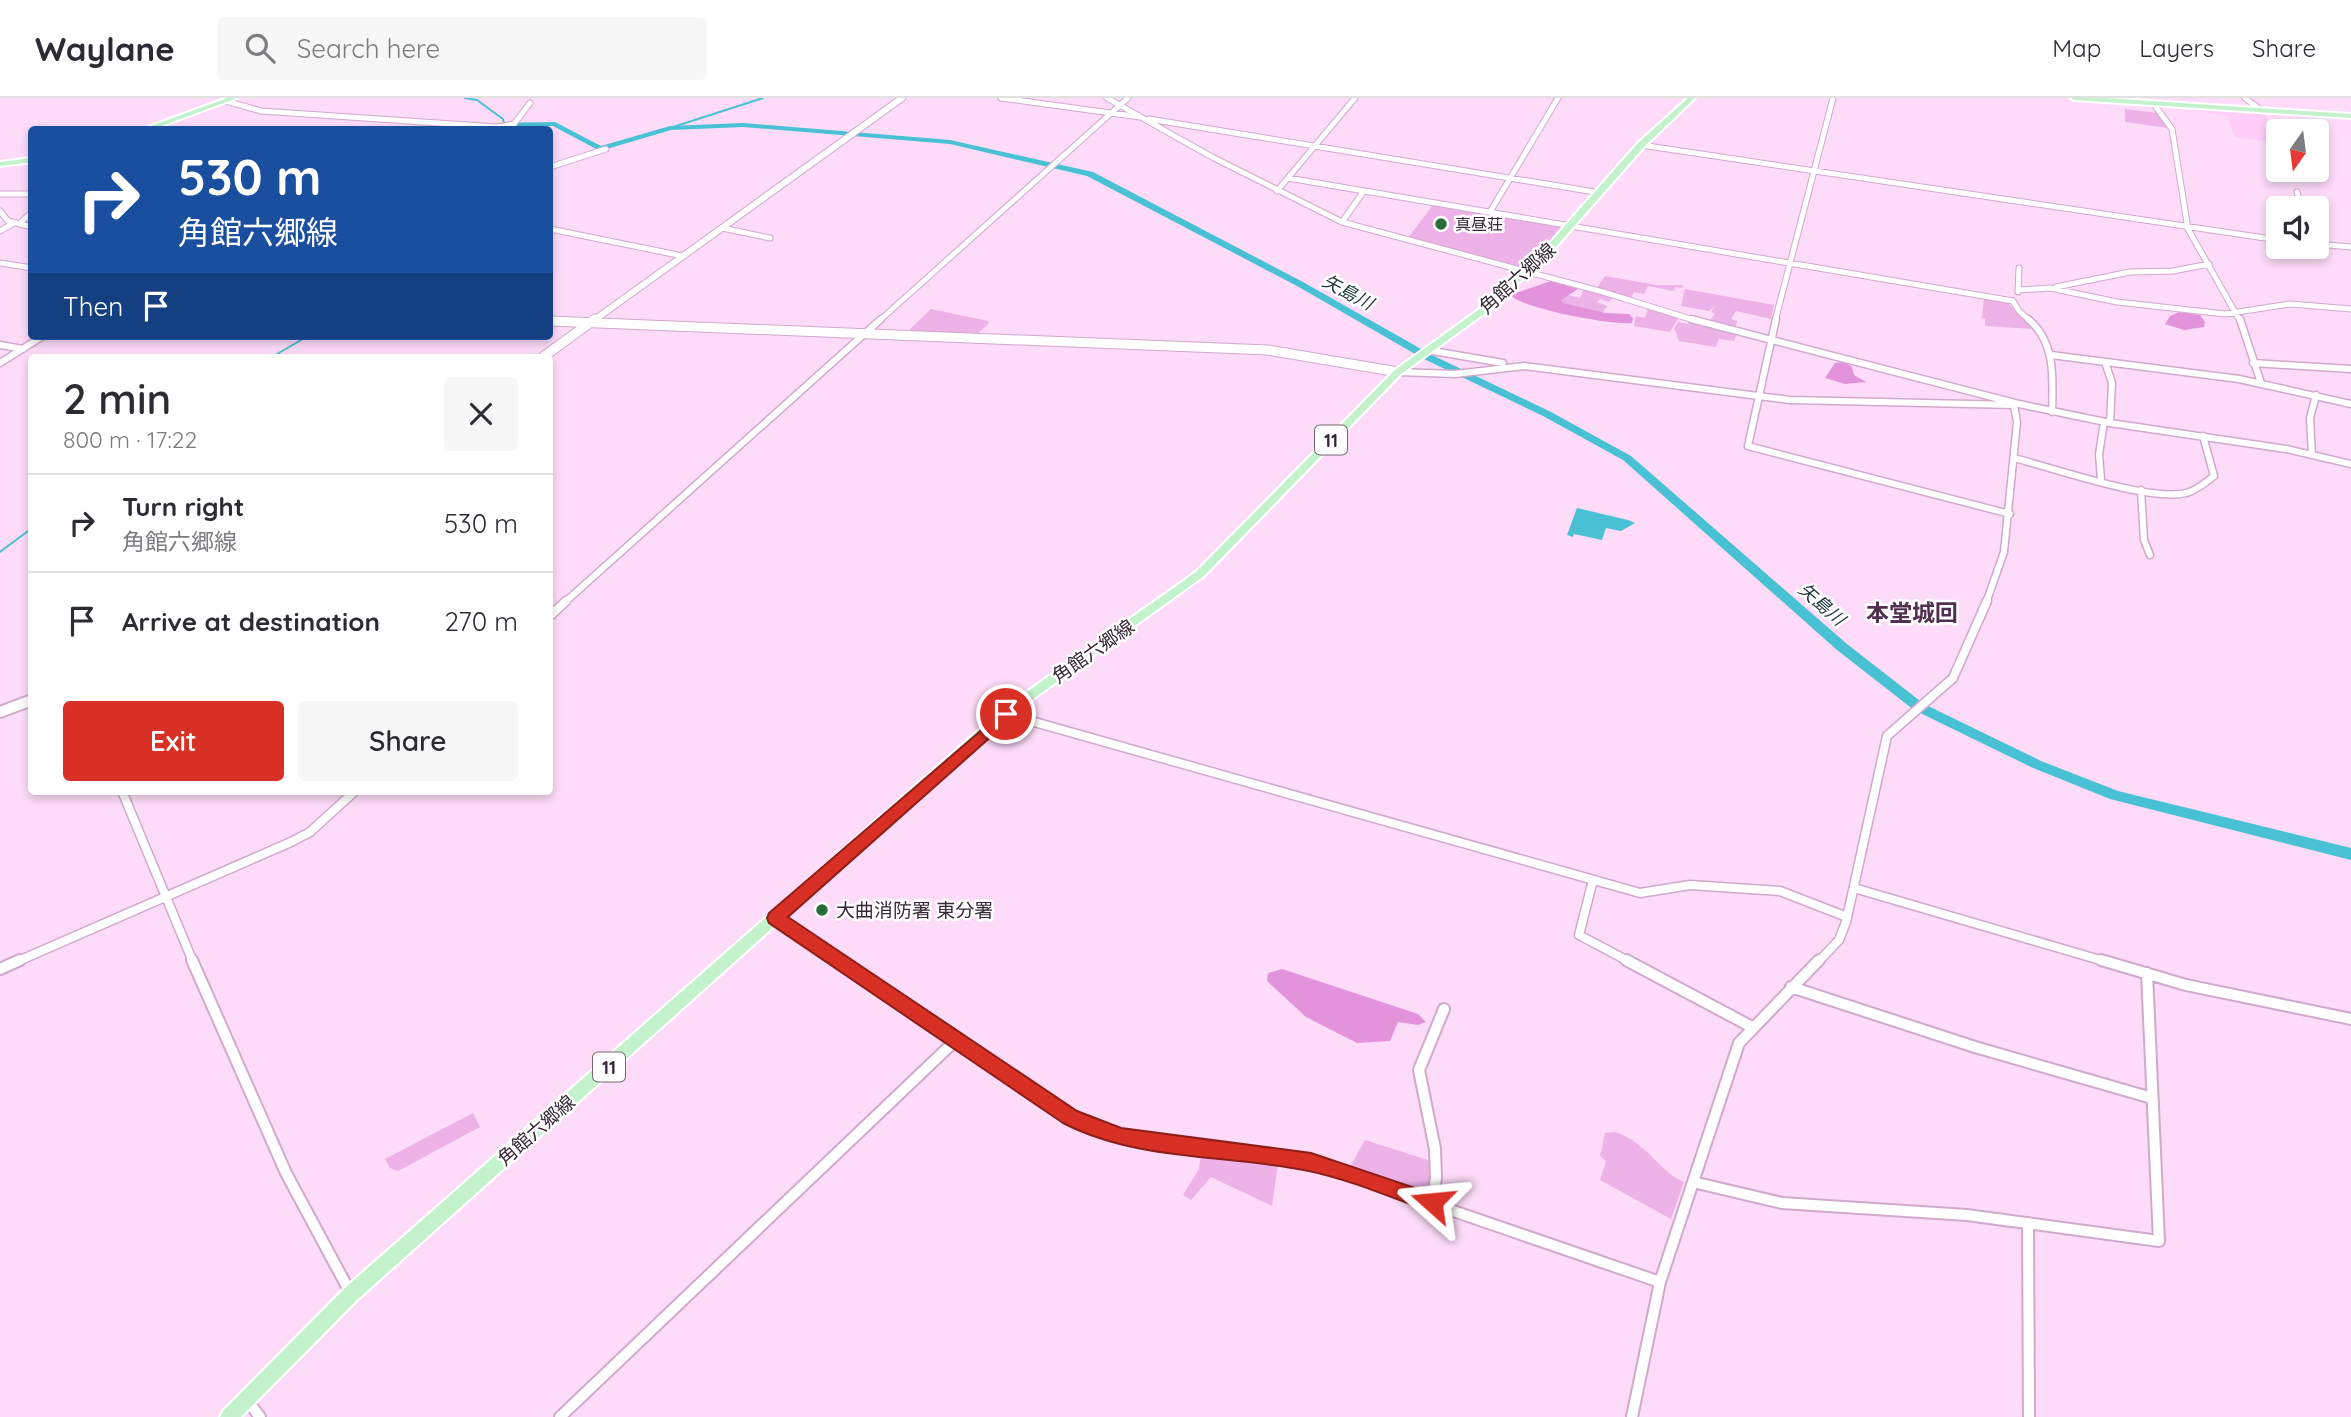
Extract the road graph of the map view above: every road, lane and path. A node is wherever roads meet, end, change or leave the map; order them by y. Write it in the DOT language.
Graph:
graph roads {
  1 [pos="902,98"];
  2 [pos="1001,98"];
  3 [pos="1107,98"];
  4 [pos="1128,98"];
  5 [pos="1355,98"];
  6 [pos="1558,98"];
  7 [pos="1692,98"];
  8 [pos="1833,98"];
  9 [pos="2074,98"];
  10 [pos="2245,98"];
  11 [pos="231,99"];
  12 [pos="530,103"];
  13 [pos="2154,103"];
  14 [pos="1120,105"];
  15 [pos="2261,110"];
  16 [pos="1110,114"];
  17 [pos="2351,116"];
  18 [pos="1142,117"];
  19 [pos="461,125"];
  20 [pos="154,126"];
  21 [pos="479,126"];
  22 [pos="502,126"];
  23 [pos="1642,145"];
  24 [pos="1314,146"];
  25 [pos="606,149"];
  26 [pos="28,160"];
  27 [pos="0,164"];
  28 [pos="553,166"];
  29 [pos="1813,171"];
  30 [pos="1288,178"];
  31 [pos="1511,178"];
  32 [pos="1277,191"];
  33 [pos="1364,191"];
  34 [pos="2297,192"];
  35 [pos="1601,193"];
  36 [pos="0,194"];
  37 [pos="28,194"];
  38 [pos="10,195"];
  39 [pos="2298,196"];
  40 [pos="0,203"];
  41 [pos="0,211"];
  42 [pos="1490,212"];
  43 [pos="28,215"];
  44 [pos="1342,222"];
  45 [pos="16,224"];
  46 [pos="28,226"];
  47 [pos="1572,226"];
  48 [pos="722,228"];
  49 [pos="2188,229"];
  50 [pos="553,230"];
  51 [pos="0,231"];
  52 [pos="770,237"];
  53 [pos="2266,239"];
  54 [pos="2329,245"];
  55 [pos="2351,247"];
  56 [pos="683,256"];
  57 [pos="0,263"];
  58 [pos="1790,263"];
  59 [pos="2209,264"];
  60 [pos="28,267"];
  61 [pos="2019,268"];
  62 [pos="1527,271"];
  63 [pos="2050,288"];
  64 [pos="2019,290"];
  65 [pos="2012,301"];
  66 [pos="2351,309"];
  67 [pos="2238,314"];
  68 [pos="553,321"];
  69 [pos="592,323"];
  70 [pos="866,333"];
  71 [pos="37,340"];
  72 [pos="1771,340"];
  73 [pos="0,345"];
  74 [pos="23,349"];
  75 [pos="1424,352"];
  76 [pos="547,354"];
  77 [pos="2051,355"];
  78 [pos="2105,362"];
  79 [pos="0,363"];
  80 [pos="2253,363"];
  81 [pos="1509,366"];
  82 [pos="2351,369"];
  83 [pos="1398,372"];
  84 [pos="2261,383"];
  85 [pos="2316,395"];
  86 [pos="1756,396"];
  87 [pos="2015,404"];
  88 [pos="2351,404"];
  89 [pos="2052,411"];
  90 [pos="2107,423"];
  91 [pos="2203,436"];
  92 [pos="2312,455"];
  93 [pos="2014,458"];
  94 [pos="2351,464"];
  95 [pos="2101,479"];
  96 [pos="2141,490"];
  97 [pos="2010,514"];
  98 [pos="2150,555"];
  99 [pos="553,614"];
  100 [pos="28,702"];
  101 [pos="0,712"];
  102 [pos="1006,714"];
  103 [pos="124,795"];
  104 [pos="350,795"];
  105 [pos="1594,880"];
  106 [pos="1854,888"];
  107 [pos="168,896"];
  108 [pos="1847,917"];
  109 [pos="775,918"];
  110 [pos="0,969"];
  111 [pos="2147,973"];
  112 [pos="1791,987"];
  113 [pos="1444,1009"];
  114 [pos="2351,1019"];
  115 [pos="1752,1027"];
  116 [pos="957,1039"];
  117 [pos="2152,1098"];
  118 [pos="1693,1182"];
  119 [pos="1432,1202"];
  120 [pos="2028,1223"];
  121 [pos="1660,1282"];
  122 [pos="351,1293"];
  123 [pos="247,1399"];
  124 [pos="229,1417"];
  125 [pos="261,1417"];
  126 [pos="560,1417"];
  127 [pos="1632,1417"];
  128 [pos="2029,1417"];
  1 -- 48 [label="street"];
  2 -- 16 [label="street"];
  3 -- 14 [label="street"];
  4 -- 14 [label="street"];
  5 -- 24 [label="street"];
  6 -- 31 [label="street"];
  7 -- 23 [label="main road, 角館六郷線 / 11"];
  8 -- 29 [label="street"];
  9 -- 13 [label="main road"];
  10 -- 15 [label="street"];
  11 -- 19 [label="street"];
  11 -- 20 [label="main road"];
  12 -- 22 [label="street"];
  13 -- 15 [label="main road"];
  13 -- 49 [label="street"];
  14 -- 16 [label="street"];
  14 -- 18 [label="street"];
  15 -- 17 [label="main road"];
  16 -- 18 [label="street"];
  16 -- 70 [label="street"];
  18 -- 24 [label="street"];
  18 -- 32 [label="street"];
  19 -- 21 [label="street"];
  23 -- 29 [label="street"];
  23 -- 35 [label="main road, 角館六郷線 / 11"];
  24 -- 30 [label="street"];
  24 -- 31 [label="street"];
  25 -- 28 [label="street"];
  26 -- 27 [label="main road"];
  29 -- 49 [label="street"];
  29 -- 58 [label="street"];
  30 -- 32 [label="street"];
  30 -- 33 [label="street"];
  31 -- 35 [label="street"];
  31 -- 42 [label="street"];
  32 -- 44 [label="street"];
  33 -- 42 [label="street"];
  33 -- 44 [label="street"];
  34 -- 39 [label="street"];
  35 -- 47 [label="main road, 角館六郷線 / 11"];
  36 -- 38 [label="street"];
  37 -- 38 [label="street"];
  38 -- 40 [label="street"];
  41 -- 45 [label="street"];
  42 -- 47 [label="street"];
  43 -- 45 [label="street"];
  44 -- 62 [label="street"];
  45 -- 46 [label="street"];
  45 -- 51 [label="street"];
  47 -- 58 [label="street"];
  47 -- 62 [label="main road, 角館六郷線 / 11"];
  48 -- 52 [label="street"];
  48 -- 56 [label="street"];
  49 -- 53 [label="street"];
  49 -- 59 [label="street"];
  50 -- 56 [label="street"];
  54 -- 55 [label="street"];
  56 -- 69 [label="street"];
  57 -- 60 [label="street"];
  58 -- 65 [label="street"];
  58 -- 72 [label="street"];
  59 -- 63 [label="street"];
  59 -- 67 [label="street"];
  61 -- 64 [label="street"];
  62 -- 72 [label="street"];
  62 -- 75 [label="main road, 角館六郷線 / 11"];
  63 -- 64 [label="street"];
  63 -- 67 [label="street"];
  64 -- 65 [label="street"];
  65 -- 77 [label="street"];
  66 -- 67 [label="street"];
  67 -- 80 [label="street"];
  68 -- 69 [label="street"];
  69 -- 70 [label="street"];
  69 -- 76 [label="street"];
  70 -- 83 [label="street"];
  70 -- 99 [label="street"];
  71 -- 74 [label="street"];
  72 -- 86 [label="street"];
  72 -- 87 [label="street"];
  73 -- 74 [label="street"];
  74 -- 79 [label="street"];
  75 -- 81 [label="street"];
  75 -- 83 [label="main road, 角館六郷線 / 11"];
  77 -- 78 [label="street"];
  77 -- 89 [label="street"];
  78 -- 84 [label="street"];
  78 -- 90 [label="street"];
  80 -- 82 [label="street"];
  80 -- 84 [label="street"];
  81 -- 83 [label="street"];
  81 -- 86 [label="street"];
  83 -- 102 [label="main road, 角館六郷線 / 11"];
  84 -- 85 [label="street"];
  85 -- 88 [label="street"];
  85 -- 92 [label="street"];
  86 -- 87 [label="street"];
  86 -- 97 [label="street"];
  87 -- 89 [label="street"];
  87 -- 93 [label="street"];
  89 -- 90 [label="street"];
  90 -- 91 [label="street"];
  90 -- 95 [label="street"];
  91 -- 92 [label="street"];
  91 -- 96 [label="street"];
  92 -- 94 [label="street"];
  93 -- 95 [label="street"];
  93 -- 97 [label="street"];
  95 -- 96 [label="street"];
  96 -- 98 [label="street"];
  97 -- 106 [label="street"];
  100 -- 101 [label="street"];
  102 -- 105 [label="street"];
  102 -- 109 [label="main road, 角館六郷線 / 11"];
  103 -- 107 [label="street"];
  104 -- 107 [label="street"];
  105 -- 108 [label="street"];
  105 -- 115 [label="street"];
  106 -- 108 [label="street"];
  106 -- 111 [label="street"];
  107 -- 110 [label="street"];
  107 -- 122 [label="street"];
  108 -- 112 [label="street"];
  109 -- 116 [label="street"];
  109 -- 122 [label="main road, 角館六郷線 / 11"];
  111 -- 114 [label="street"];
  111 -- 117 [label="street"];
  112 -- 115 [label="street"];
  112 -- 117 [label="street"];
  113 -- 119 [label="street"];
  115 -- 118 [label="street"];
  116 -- 119 [label="street"];
  116 -- 126 [label="street"];
  117 -- 120 [label="street"];
  118 -- 120 [label="street"];
  118 -- 121 [label="street"];
  119 -- 121 [label="street"];
  120 -- 128 [label="street"];
  121 -- 127 [label="street"];
  122 -- 123 [label="main road, 角館六郷線 / 11"];
  123 -- 124 [label="main road, 角館六郷線 / 11"];
  123 -- 125 [label="street"];
}
